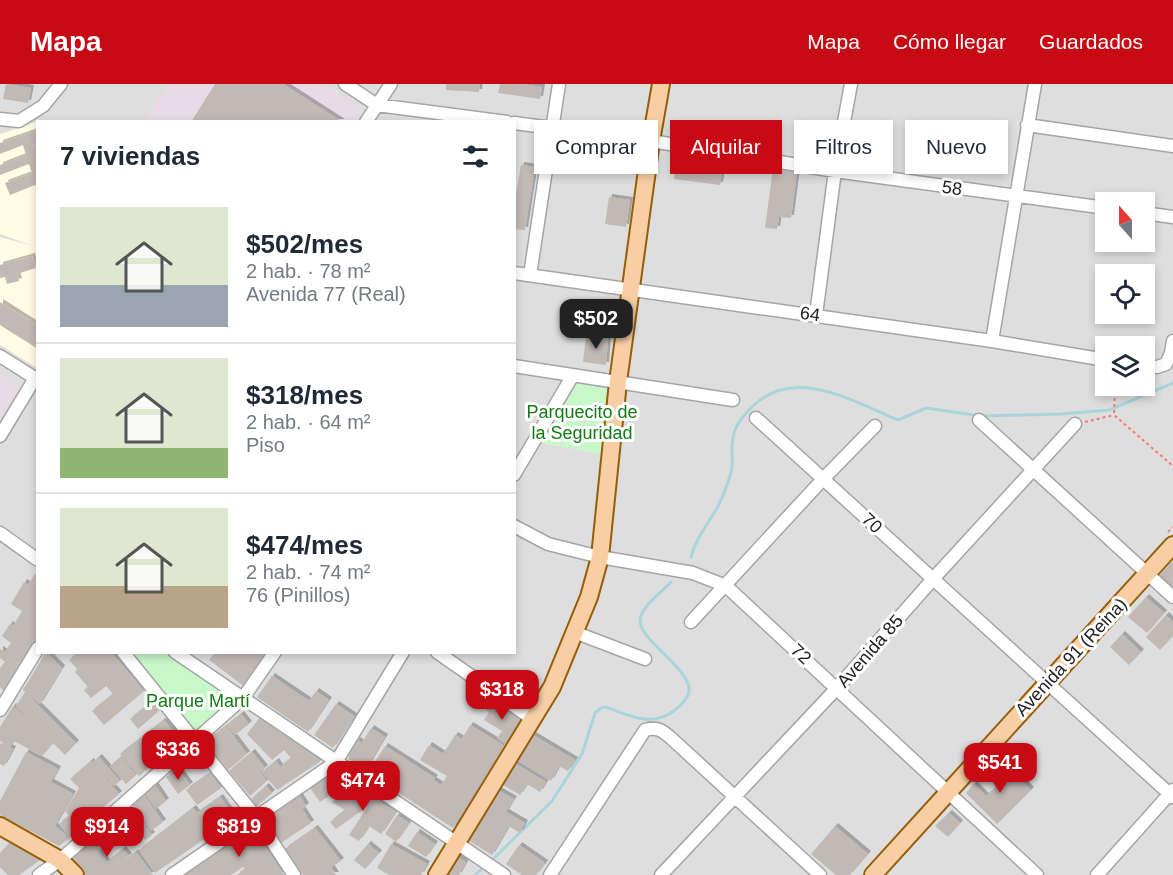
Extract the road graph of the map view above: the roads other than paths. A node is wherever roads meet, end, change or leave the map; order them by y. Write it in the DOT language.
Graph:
graph roads {
  1 [pos="61,84"];
  2 [pos="345,84"];
  3 [pos="391,84"];
  4 [pos="559,84"];
  5 [pos="661,84"];
  6 [pos="851,84"];
  7 [pos="1035,84"];
  8 [pos="377,105"];
  9 [pos="0,119"];
  10 [pos="367,120"];
  11 [pos="492,120"];
  12 [pos="554,120"];
  13 [pos="655,120"];
  14 [pos="844,120"];
  15 [pos="516,123"];
  16 [pos="1027,125"];
  17 [pos="534,126"];
  18 [pos="658,142"];
  19 [pos="1173,146"];
  20 [pos="794,164"];
  21 [pos="546,174"];
  22 [pos="647,174"];
  23 [pos="835,174"];
  24 [pos="857,174"];
  25 [pos="1015,196"];
  26 [pos="1095,207"];
  27 [pos="1155,215"];
  28 [pos="1173,217"];
  29 [pos="516,273"];
  30 [pos="530,275"];
  31 [pos="631,289"];
  32 [pos="816,315"];
  33 [pos="992,341"];
  34 [pos="1173,341"];
  35 [pos="0,356"];
  36 [pos="1095,358"];
  37 [pos="516,366"];
  38 [pos="1155,367"];
  39 [pos="573,375"];
  40 [pos="36,379"];
  41 [pos="618,382"];
  42 [pos="734,400"];
  43 [pos="756,418"];
  44 [pos="979,420"];
  45 [pos="1075,424"];
  46 [pos="875,426"];
  47 [pos="0,436"];
  48 [pos="1034,471"];
  49 [pos="516,472"];
  50 [pos="824,478"];
  51 [pos="516,527"];
  52 [pos="0,533"];
  53 [pos="1173,545"];
  54 [pos="600,557"];
  55 [pos="36,559"];
  56 [pos="1148,574"];
  57 [pos="933,579"];
  58 [pos="726,586"];
  59 [pos="1173,597"];
  60 [pos="691,622"];
  61 [pos="574,632"];
  62 [pos="36,651"];
  63 [pos="125,654"];
  64 [pos="178,654"];
  65 [pos="274,654"];
  66 [pos="402,654"];
  67 [pos="440,654"];
  68 [pos="645,659"];
  69 [pos="1046,683"];
  70 [pos="837,688"];
  71 [pos="243,698"];
  72 [pos="1,706"];
  73 [pos="531,718"];
  74 [pos="195,742"];
  75 [pos="336,762"];
  76 [pos="948,792"];
  77 [pos="1172,794"];
  78 [pos="736,798"];
  79 [pos="256,817"];
  80 [pos="0,826"];
  81 [pos="455,842"];
  82 [pos="60,860"];
  83 [pos="501,873"];
  84 [pos="39,875"];
  85 [pos="75,875"];
  86 [pos="172,875"];
  87 [pos="294,875"];
  88 [pos="437,875"];
  89 [pos="550,875"];
  90 [pos="662,875"];
  91 [pos="820,875"];
  92 [pos="873,875"];
  93 [pos="1037,875"];
  94 [pos="1097,875"];
  1 -- 9 [label="street"];
  2 -- 8 [label="street"];
  3 -- 8 [label="street"];
  4 -- 12 [label="street"];
  5 -- 13 [label="main road"];
  6 -- 14 [label="street"];
  7 -- 16 [label="street"];
  8 -- 10 [label="street"];
  8 -- 11 [label="street"];
  15 -- 17 [label="street, 58"];
  16 -- 19 [label="street"];
  16 -- 25 [label="street"];
  18 -- 20 [label="street, 58"];
  21 -- 30 [label="street"];
  22 -- 31 [label="main road"];
  23 -- 32 [label="street"];
  24 -- 25 [label="street, 58"];
  25 -- 26 [label="street, 58"];
  25 -- 33 [label="street"];
  27 -- 28 [label="street"];
  29 -- 30 [label="street, 64"];
  30 -- 31 [label="street, 64"];
  31 -- 32 [label="street, 64"];
  31 -- 41 [label="main road"];
  32 -- 33 [label="street, 64"];
  33 -- 36 [label="street, 64"];
  34 -- 38 [label="street"];
  35 -- 40 [label="street"];
  37 -- 39 [label="street"];
  39 -- 41 [label="street"];
  39 -- 49 [label="street"];
  40 -- 47 [label="street"];
  41 -- 42 [label="street"];
  41 -- 54 [label="main road"];
  43 -- 50 [label="street, 70"];
  44 -- 48 [label="street"];
  45 -- 48 [label="street, Avenida 85"];
  46 -- 50 [label="street"];
  48 -- 56 [label="street"];
  48 -- 57 [label="street, Avenida 85"];
  50 -- 57 [label="street, 70"];
  50 -- 58 [label="street"];
  51 -- 54 [label="street, 72"];
  52 -- 55 [label="street"];
  53 -- 56 [label="main road, Avenida 91 (Reina)"];
  54 -- 58 [label="street, 72"];
  54 -- 61 [label="main road"];
  56 -- 59 [label="street"];
  56 -- 69 [label="main road, Avenida 91 (Reina)"];
  57 -- 69 [label="street, 70"];
  57 -- 70 [label="street, Avenida 85"];
  58 -- 60 [label="street"];
  58 -- 70 [label="street, 72"];
  61 -- 68 [label="street"];
  61 -- 73 [label="main road"];
  62 -- 72 [label="street"];
  63 -- 74 [label="street"];
  64 -- 71 [label="street"];
  65 -- 71 [label="street"];
  66 -- 75 [label="street"];
  67 -- 73 [label="street"];
  69 -- 76 [label="main road, Avenida 91 (Reina)"];
  69 -- 77 [label="street, 70"];
  70 -- 76 [label="street, 72"];
  70 -- 78 [label="street, Avenida 85"];
  71 -- 74 [label="street"];
  71 -- 75 [label="street"];
  73 -- 81 [label="main road"];
  74 -- 79 [label="street"];
  74 -- 82 [label="street"];
  75 -- 79 [label="street"];
  75 -- 81 [label="street"];
  76 -- 92 [label="main road, Avenida 91 (Reina)"];
  76 -- 93 [label="street, 72"];
  77 -- 94 [label="street"];
  78 -- 89 [label="street"];
  78 -- 90 [label="street, Avenida 85"];
  78 -- 91 [label="street"];
  79 -- 86 [label="street"];
  79 -- 87 [label="street"];
  80 -- 82 [label="main road"];
  81 -- 83 [label="street"];
  81 -- 88 [label="main road"];
  82 -- 84 [label="street"];
  82 -- 85 [label="main road"];
}
